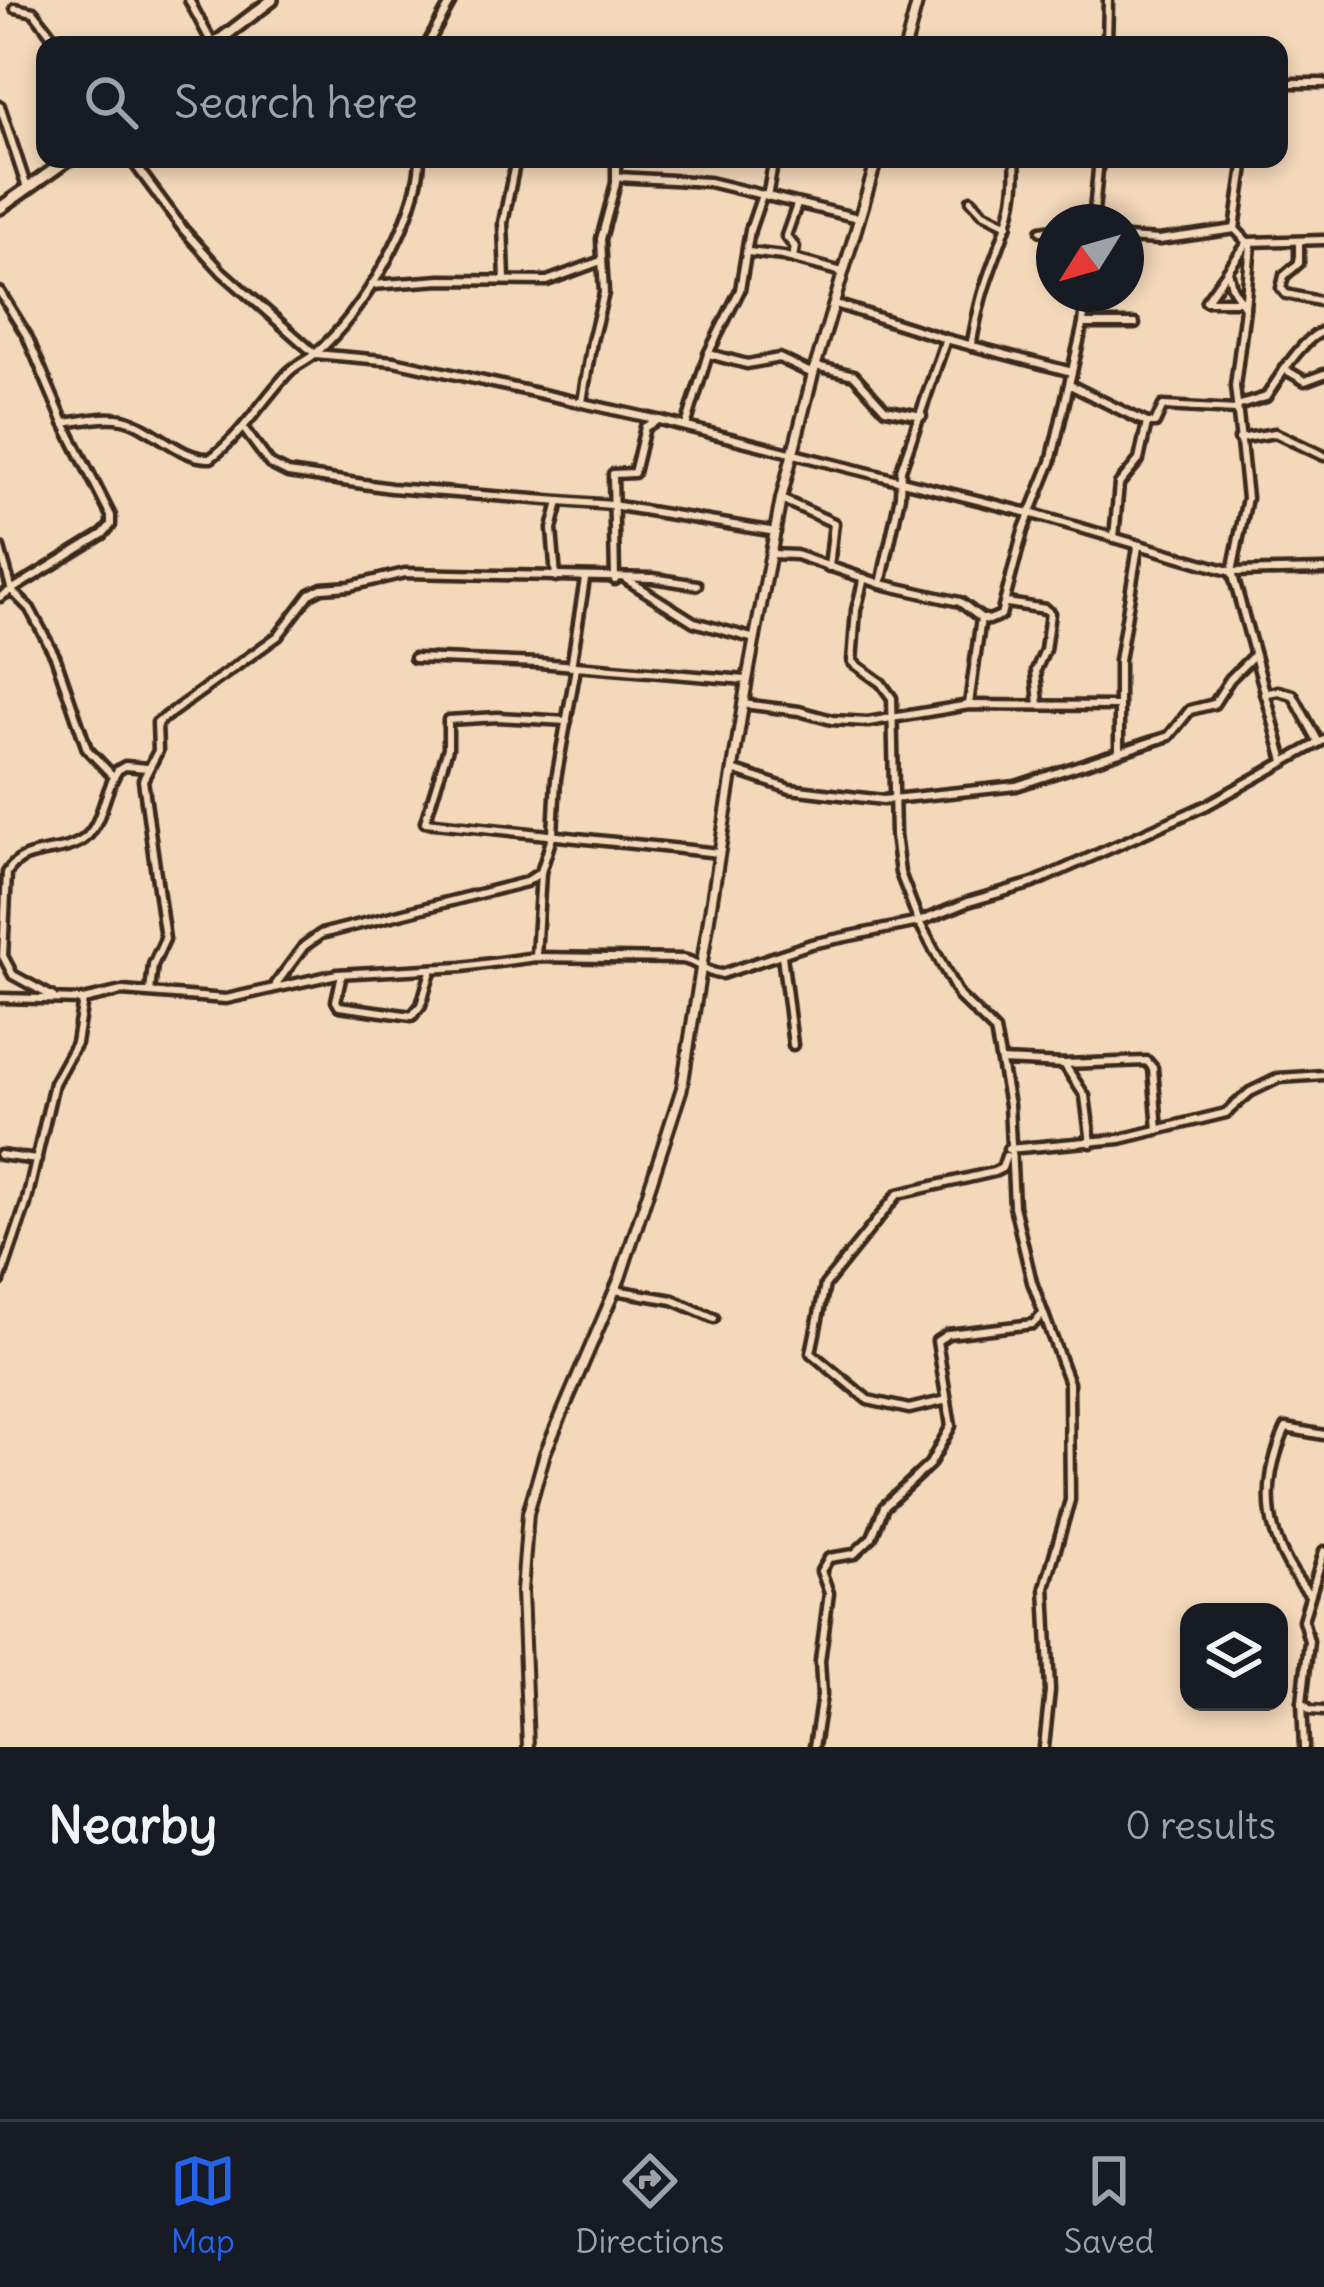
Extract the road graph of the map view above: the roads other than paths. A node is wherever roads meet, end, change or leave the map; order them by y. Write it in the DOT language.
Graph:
graph roads {
  1 [pos="189,0"];
  2 [pos="272,0"];
  3 [pos="452,0"];
  4 [pos="918,0"];
  5 [pos="1108,0"];
  6 [pos="15,8"];
  7 [pos="52,36"];
  8 [pos="208,36"];
  9 [pos="225,36"];
  10 [pos="432,36"];
  11 [pos="908,36"];
  12 [pos="1107,36"];
  13 [pos="1288,83"];
  14 [pos="1324,83"];
  15 [pos="0,106"];
  16 [pos="57,168"];
  17 [pos="138,168"];
  18 [pos="418,168"];
  19 [pos="514,168"];
  20 [pos="616,168"];
  21 [pos="772,168"];
  22 [pos="875,168"];
  23 [pos="1017,168"];
  24 [pos="1098,168"];
  25 [pos="1244,168"];
  26 [pos="616,177"];
  27 [pos="28,190"];
  28 [pos="764,197"];
  29 [pos="971,200"];
  30 [pos="1095,204"];
  31 [pos="797,205"];
  32 [pos="0,208"];
  33 [pos="862,219"];
  34 [pos="1008,224"];
  35 [pos="1235,229"];
  36 [pos="1144,239"];
  37 [pos="1324,240"];
  38 [pos="1248,242"];
  39 [pos="1299,242"];
  40 [pos="748,252"];
  41 [pos="793,258"];
  42 [pos="601,261"];
  43 [pos="1228,271"];
  44 [pos="845,273"];
  45 [pos="505,280"];
  46 [pos="372,285"];
  47 [pos="0,292"];
  48 [pos="1324,302"];
  49 [pos="835,304"];
  50 [pos="1242,304"];
  51 [pos="1084,312"];
  52 [pos="1083,324"];
  53 [pos="1135,324"];
  54 [pos="1324,331"];
  55 [pos="946,339"];
  56 [pos="971,346"];
  57 [pos="315,354"];
  58 [pos="708,354"];
  59 [pos="814,370"];
  60 [pos="1286,370"];
  61 [pos="1072,372"];
  62 [pos="1324,374"];
  63 [pos="1070,385"];
  64 [pos="582,402"];
  65 [pos="1236,408"];
  66 [pos="922,416"];
  67 [pos="659,420"];
  68 [pos="64,423"];
  69 [pos="1148,424"];
  70 [pos="686,426"];
  71 [pos="244,429"];
  72 [pos="1239,439"];
  73 [pos="792,452"];
  74 [pos="1324,456"];
  75 [pos="901,483"];
  76 [pos="782,500"];
  77 [pos="560,502"];
  78 [pos="613,505"];
  79 [pos="624,507"];
  80 [pos="1033,514"];
  81 [pos="615,519"];
  82 [pos="776,532"];
  83 [pos="1114,538"];
  84 [pos="1138,546"];
  85 [pos="0,548"];
  86 [pos="771,554"];
  87 [pos="829,567"];
  88 [pos="1324,570"];
  89 [pos="1232,572"];
  90 [pos="556,577"];
  91 [pos="864,578"];
  92 [pos="585,579"];
  93 [pos="615,580"];
  94 [pos="627,580"];
  95 [pos="881,584"];
  96 [pos="697,586"];
  97 [pos="12,590"];
  98 [pos="0,597"];
  99 [pos="1006,603"];
  100 [pos="981,618"];
  101 [pos="755,639"];
  102 [pos="1254,655"];
  103 [pos="414,658"];
  104 [pos="573,668"];
  105 [pos="747,680"];
  106 [pos="1264,694"];
  107 [pos="743,704"];
  108 [pos="969,705"];
  109 [pos="1039,706"];
  110 [pos="1119,706"];
  111 [pos="891,721"];
  112 [pos="567,722"];
  113 [pos="1321,741"];
  114 [pos="1119,752"];
  115 [pos="1284,761"];
  116 [pos="147,768"];
  117 [pos="733,770"];
  118 [pos="113,776"];
  119 [pos="896,798"];
  120 [pos="553,834"];
  121 [pos="719,853"];
  122 [pos="542,872"];
  123 [pos="919,922"];
  124 [pos="782,955"];
  125 [pos="536,957"];
  126 [pos="701,965"];
  127 [pos="431,969"];
  128 [pos="284,972"];
  129 [pos="342,974"];
  130 [pos="291,982"];
  131 [pos="274,987"];
  132 [pos="150,993"];
  133 [pos="0,998"];
  134 [pos="56,999"];
  135 [pos="83,1000"];
  136 [pos="794,1045"];
  137 [pos="999,1061"];
  138 [pos="1064,1064"];
  139 [pos="1324,1075"];
  140 [pos="1158,1130"];
  141 [pos="1091,1143"];
  142 [pos="1009,1149"];
  143 [pos="0,1155"];
  144 [pos="37,1160"];
  145 [pos="0,1281"];
  146 [pos="615,1290"];
  147 [pos="1043,1314"];
  148 [pos="714,1318"];
  149 [pos="947,1400"];
  150 [pos="1324,1435"];
  151 [pos="1324,1551"];
  152 [pos="1309,1594"];
  153 [pos="1302,1702"];
  154 [pos="1310,1710"];
  155 [pos="1324,1711"];
  156 [pos="1301,1717"];
  157 [pos="528,1747"];
  158 [pos="814,1747"];
  159 [pos="1044,1747"];
  160 [pos="1304,1747"];
  1 -- 8 [label="street"];
  2 -- 9 [label="main road"];
  3 -- 10 [label="street"];
  4 -- 11 [label="street"];
  5 -- 12 [label="street"];
  6 -- 7 [label="street"];
  13 -- 14 [label="street"];
  15 -- 27 [label="street"];
  16 -- 27 [label="main road"];
  17 -- 57 [label="street"];
  18 -- 46 [label="street"];
  19 -- 45 [label="street"];
  20 -- 26 [label="street"];
  21 -- 28 [label="street"];
  22 -- 33 [label="street"];
  23 -- 34 [label="street"];
  24 -- 30 [label="street"];
  25 -- 35 [label="street"];
  26 -- 28 [label="street"];
  26 -- 42 [label="street"];
  27 -- 32 [label="main road"];
  28 -- 31 [label="street"];
  28 -- 40 [label="street"];
  29 -- 34 [label="street"];
  31 -- 33 [label="street"];
  31 -- 41 [label="street"];
  33 -- 44 [label="street"];
  34 -- 56 [label="street"];
  35 -- 36 [label="street"];
  35 -- 38 [label="street"];
  37 -- 39 [label="street"];
  38 -- 39 [label="street"];
  38 -- 43 [label="street"];
  38 -- 50 [label="street"];
  39 -- 48 [label="street"];
  40 -- 41 [label="street"];
  40 -- 58 [label="street"];
  41 -- 44 [label="street"];
  42 -- 45 [label="street"];
  42 -- 64 [label="street"];
  43 -- 50 [label="street"];
  43 -- 50 [label="street"];
  44 -- 49 [label="street"];
  45 -- 46 [label="street"];
  46 -- 57 [label="street"];
  47 -- 68 [label="street"];
  49 -- 55 [label="street"];
  49 -- 59 [label="street"];
  50 -- 65 [label="street"];
  51 -- 52 [label="street"];
  52 -- 53 [label="street"];
  52 -- 61 [label="street"];
  54 -- 60 [label="street"];
  55 -- 56 [label="street"];
  55 -- 66 [label="street"];
  56 -- 61 [label="street"];
  57 -- 64 [label="street"];
  57 -- 71 [label="street"];
  58 -- 59 [label="street"];
  58 -- 70 [label="street"];
  59 -- 66 [label="street"];
  59 -- 73 [label="street"];
  60 -- 62 [label="street"];
  60 -- 65 [label="street"];
  61 -- 63 [label="street"];
  63 -- 69 [label="street"];
  63 -- 80 [label="street"];
  64 -- 67 [label="street"];
  65 -- 69 [label="street"];
  65 -- 72 [label="street"];
  66 -- 75 [label="street"];
  67 -- 70 [label="street"];
  67 -- 78 [label="street"];
  68 -- 71 [label="street"];
  68 -- 97 [label="street"];
  69 -- 83 [label="street"];
  70 -- 73 [label="street"];
  71 -- 77 [label="street"];
  72 -- 74 [label="street"];
  72 -- 89 [label="street"];
  73 -- 75 [label="street"];
  73 -- 76 [label="street"];
  75 -- 80 [label="street"];
  75 -- 95 [label="street"];
  76 -- 82 [label="street"];
  76 -- 87 [label="street"];
  77 -- 78 [label="street"];
  77 -- 90 [label="street"];
  78 -- 79 [label="street"];
  78 -- 81 [label="street"];
  79 -- 81 [label="street"];
  79 -- 82 [label="street"];
  80 -- 83 [label="street"];
  80 -- 99 [label="street"];
  81 -- 93 [label="street"];
  82 -- 86 [label="street"];
  83 -- 84 [label="street"];
  84 -- 89 [label="street"];
  84 -- 110 [label="street"];
  85 -- 97 [label="street"];
  86 -- 87 [label="street"];
  86 -- 101 [label="street"];
  87 -- 91 [label="street"];
  88 -- 89 [label="street"];
  89 -- 102 [label="street"];
  90 -- 92 [label="street"];
  90 -- 116 [label="street"];
  91 -- 95 [label="street"];
  91 -- 111 [label="street"];
  92 -- 93 [label="street"];
  92 -- 104 [label="street"];
  93 -- 94 [label="street"];
  94 -- 96 [label="street"];
  94 -- 101 [label="street"];
  95 -- 100 [label="street"];
  97 -- 98 [label="street"];
  97 -- 118 [label="street"];
  99 -- 100 [label="street"];
  99 -- 109 [label="street"];
  100 -- 108 [label="street"];
  101 -- 105 [label="street"];
  102 -- 106 [label="street"];
  102 -- 114 [label="street"];
  103 -- 104 [label="street"];
  104 -- 105 [label="street"];
  104 -- 112 [label="street"];
  105 -- 107 [label="street"];
  106 -- 113 [label="street"];
  106 -- 115 [label="street"];
  107 -- 111 [label="street"];
  107 -- 117 [label="street"];
  108 -- 109 [label="street"];
  108 -- 111 [label="street"];
  109 -- 110 [label="street"];
  110 -- 114 [label="street"];
  111 -- 119 [label="street"];
  112 -- 120 [label="street"];
  112 -- 120 [label="street"];
  113 -- 115 [label="street"];
  114 -- 119 [label="street"];
  115 -- 123 [label="street"];
  116 -- 118 [label="street"];
  116 -- 132 [label="street"];
  117 -- 119 [label="street"];
  117 -- 121 [label="street"];
  118 -- 134 [label="street"];
  119 -- 123 [label="street"];
  120 -- 121 [label="street"];
  120 -- 122 [label="street"];
  121 -- 126 [label="street"];
  122 -- 125 [label="street"];
  122 -- 128 [label="street"];
  123 -- 124 [label="street"];
  123 -- 137 [label="street"];
  124 -- 126 [label="street"];
  124 -- 136 [label="street"];
  125 -- 126 [label="street"];
  125 -- 127 [label="street"];
  126 -- 146 [label="street"];
  127 -- 129 [label="street"];
  127 -- 129 [label="street"];
  128 -- 130 [label="street"];
  128 -- 131 [label="street"];
  129 -- 130 [label="street"];
  130 -- 131 [label="street"];
  131 -- 132 [label="street"];
  132 -- 135 [label="street"];
  133 -- 134 [label="street"];
  134 -- 135 [label="street"];
  135 -- 144 [label="street"];
  137 -- 138 [label="street"];
  137 -- 142 [label="street"];
  138 -- 140 [label="street"];
  138 -- 141 [label="street"];
  139 -- 140 [label="street"];
  140 -- 141 [label="street"];
  141 -- 142 [label="street"];
  142 -- 147 [label="street"];
  142 -- 149 [label="street"];
  143 -- 144 [label="street"];
  144 -- 145 [label="street"];
  146 -- 148 [label="street"];
  146 -- 157 [label="street"];
  147 -- 149 [label="street"];
  147 -- 159 [label="street"];
  149 -- 158 [label="street"];
  150 -- 152 [label="street"];
  151 -- 152 [label="street"];
  152 -- 153 [label="street"];
  153 -- 154 [label="street"];
  153 -- 156 [label="street"];
  154 -- 155 [label="street"];
  154 -- 156 [label="street"];
  156 -- 160 [label="street"];
}
